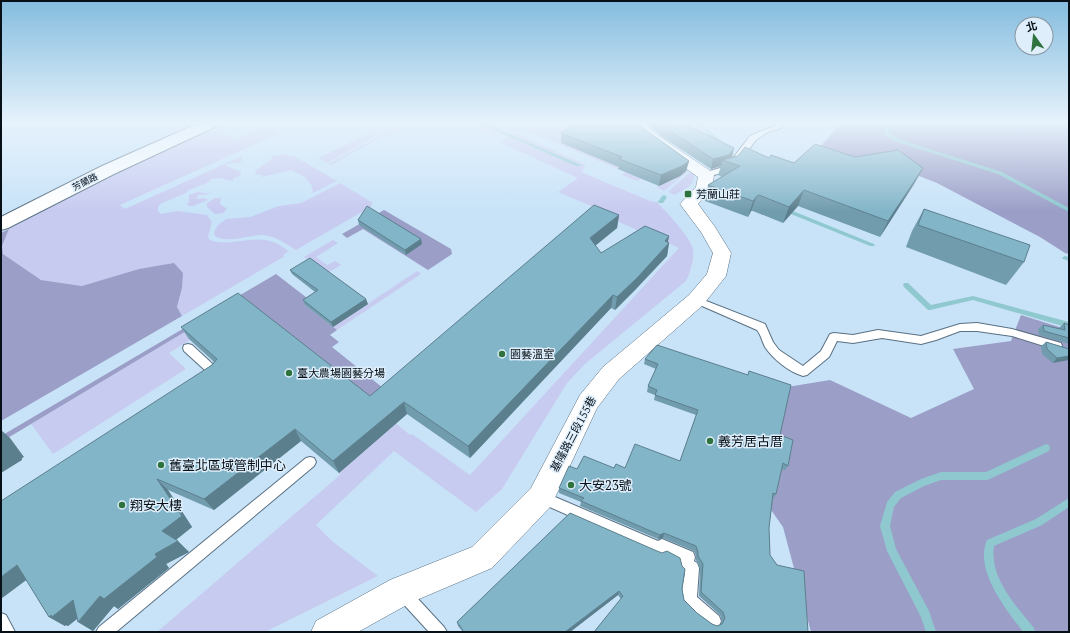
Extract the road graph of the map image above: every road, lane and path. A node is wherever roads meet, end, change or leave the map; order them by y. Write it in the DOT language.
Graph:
graph roads {
  1 [pos="149,152"];
  2 [pos="672,152"];
  3 [pos="743,152"];
  4 [pos="706,175"];
  5 [pos="1,224"];
  6 [pos="696,300"];
  7 [pos="188,348"];
  8 [pos="1066,349"];
  9 [pos="202,381"];
  10 [pos="310,462"];
  11 [pos="541,497"];
  12 [pos="401,591"];
  13 [pos="1,620"];
  14 [pos="714,620"];
  15 [pos="8,632"];
  16 [pos="104,632"];
  17 [pos="327,632"];
  18 [pos="439,632"];
  1 -- 5 [label="street, 芳蘭路"];
  2 -- 4 [label="street"];
  3 -- 4 [label="lane"];
  4 -- 6 [label="street, 基隆路三段155巷"];
  6 -- 8 [label="lane"];
  6 -- 11 [label="street, 基隆路三段155巷"];
  7 -- 9 [label="lane"];
  10 -- 16 [label="lane"];
  11 -- 12 [label="street, 基隆路三段155巷"];
  11 -- 14 [label="lane"];
  12 -- 17 [label="street, 基隆路三段155巷"];
  12 -- 18 [label="lane"];
  13 -- 15 [label="lane"];
}
